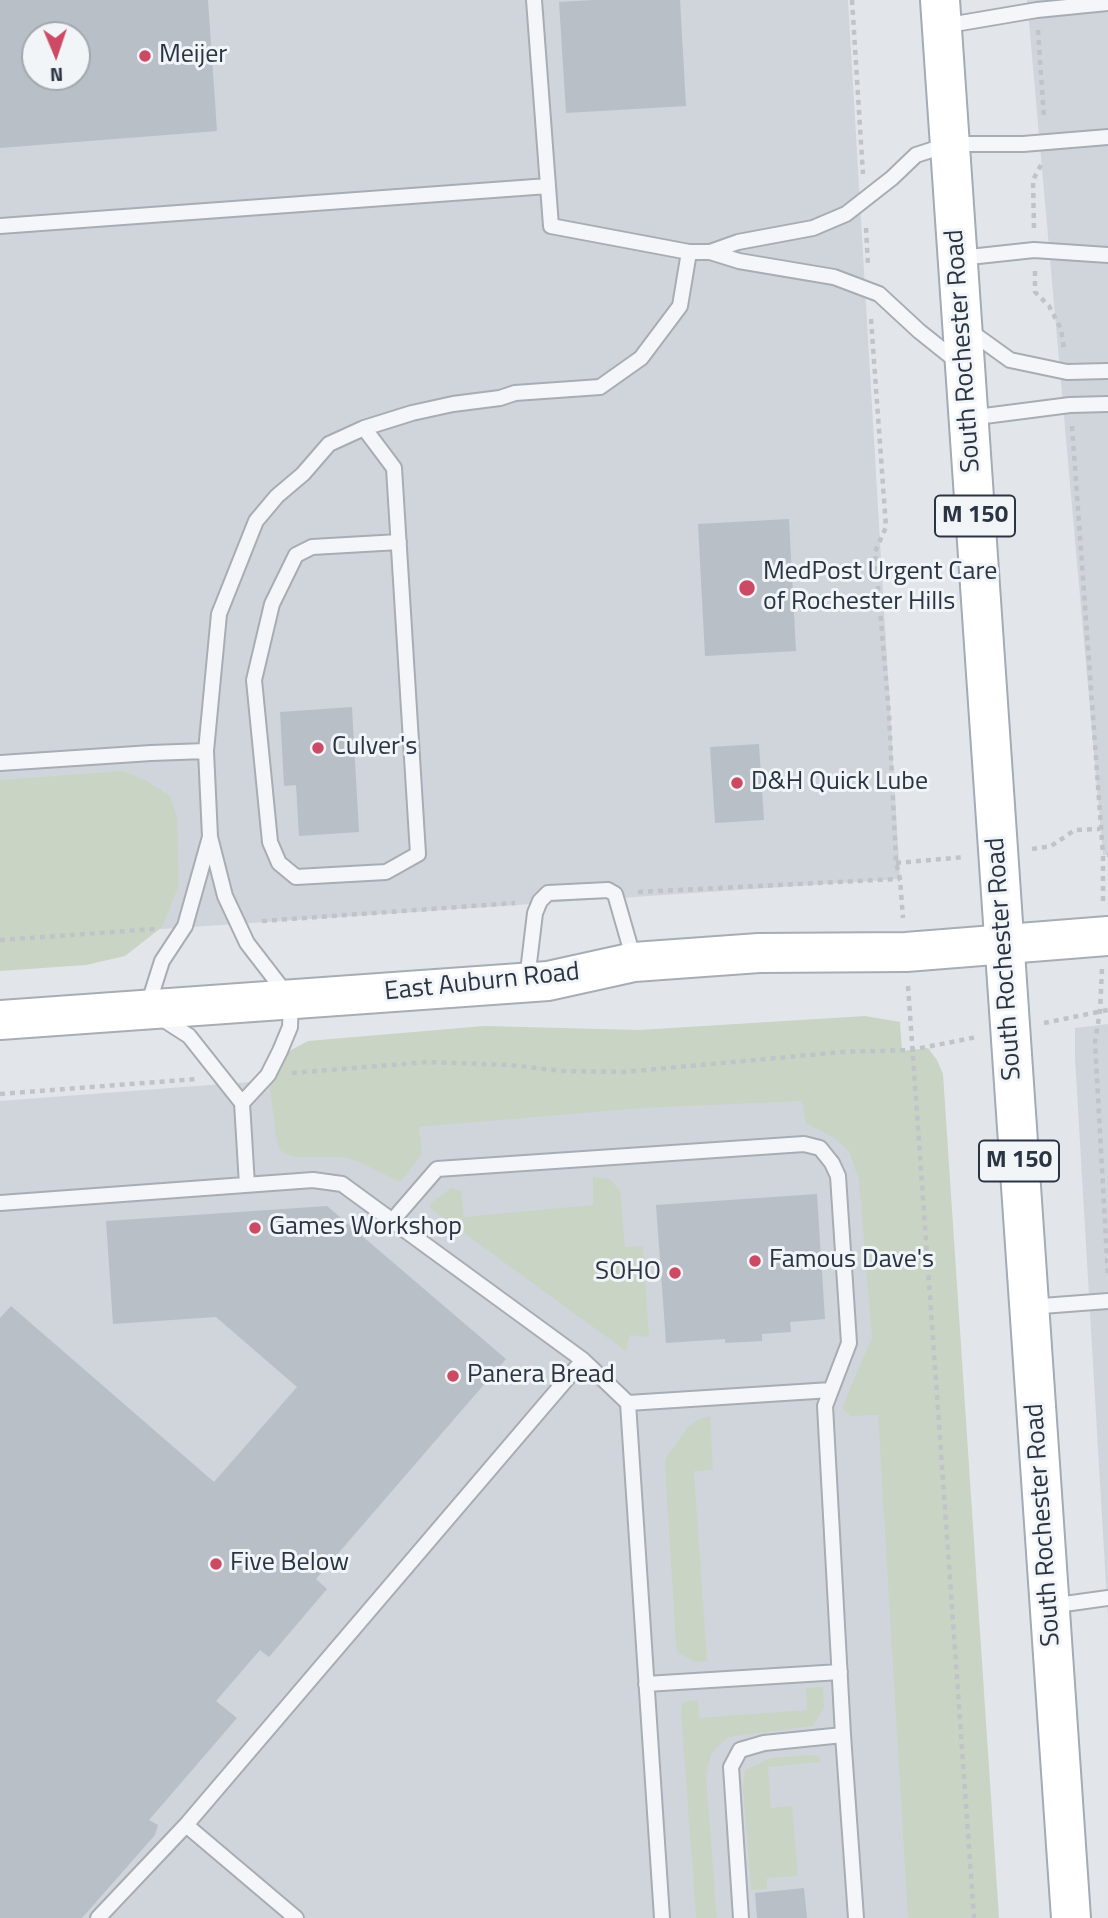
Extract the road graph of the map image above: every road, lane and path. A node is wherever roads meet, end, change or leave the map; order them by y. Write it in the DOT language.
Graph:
graph roads {
  1 [pos="534,0"];
  2 [pos="852,0"];
  3 [pos="1108,3"];
  4 [pos="941,13"];
  5 [pos="1108,137"];
  6 [pos="950,144"];
  7 [pos="548,186"];
  8 [pos="864,200"];
  9 [pos="0,226"];
  10 [pos="689,252"];
  11 [pos="710,252"];
  12 [pos="1108,255"];
  13 [pos="959,258"];
  14 [pos="869,289"];
  15 [pos="962,326"];
  16 [pos="965,368"];
  17 [pos="1108,371"];
  18 [pos="1108,404"];
  19 [pos="968,418"];
  20 [pos="364,429"];
  21 [pos="399,541"];
  22 [pos="206,751"];
  23 [pos="0,763"];
  24 [pos="210,837"];
  25 [pos="902,901"];
  26 [pos="151,929"];
  27 [pos="1108,936"];
  28 [pos="0,940"];
  29 [pos="1005,944"];
  30 [pos="634,962"];
  31 [pos="527,982"];
  32 [pos="291,1000"];
  33 [pos="147,1009"];
  34 [pos="1100,1011"];
  35 [pos="0,1020"];
  36 [pos="911,1032"];
  37 [pos="911,1050"];
  38 [pos="268,1075"];
  39 [pos="221,1077"];
  40 [pos="0,1094"];
  41 [pos="243,1103"];
  42 [pos="247,1185"];
  43 [pos="0,1203"];
  44 [pos="392,1221"];
  45 [pos="1108,1277"];
  46 [pos="1108,1301"];
  47 [pos="1029,1307"];
  48 [pos="583,1360"];
  49 [pos="831,1390"];
  50 [pos="628,1403"];
  51 [pos="1108,1598"];
  52 [pos="1050,1606"];
  53 [pos="840,1672"];
  54 [pos="646,1684"];
  55 [pos="843,1735"];
  56 [pos="186,1825"];
  57 [pos="98,1918"];
  58 [pos="296,1918"];
  59 [pos="662,1918"];
  60 [pos="741,1918"];
  61 [pos="856,1918"];
  62 [pos="974,1918"];
  63 [pos="1071,1918"];
  1 -- 7 [label="lane"];
  2 -- 8 [label="path"];
  3 -- 4 [label="lane"];
  4 -- 6 [label="main road, South Rochester Road / M 150"];
  5 -- 6 [label="lane"];
  6 -- 8 [label="lane"];
  6 -- 13 [label="main road, South Rochester Road / M 150"];
  7 -- 9 [label="lane"];
  7 -- 10 [label="lane"];
  8 -- 11 [label="lane"];
  8 -- 14 [label="path"];
  10 -- 11 [label="lane"];
  10 -- 20 [label="lane"];
  11 -- 14 [label="lane"];
  12 -- 13 [label="lane"];
  13 -- 15 [label="main road, South Rochester Road / M 150"];
  14 -- 16 [label="lane"];
  14 -- 25 [label="path"];
  15 -- 16 [label="main road, South Rochester Road / M 150"];
  15 -- 17 [label="lane"];
  16 -- 19 [label="main road, South Rochester Road / M 150"];
  18 -- 19 [label="lane"];
  19 -- 29 [label="main road, South Rochester Road / M 150"];
  20 -- 21 [label="lane"];
  20 -- 22 [label="lane"];
  21 -- 21 [label="lane"];
  22 -- 23 [label="lane"];
  22 -- 24 [label="lane"];
  24 -- 32 [label="lane"];
  24 -- 33 [label="lane"];
  26 -- 28 [label="path"];
  27 -- 29 [label="main road, East Auburn Road"];
  29 -- 30 [label="main road, East Auburn Road"];
  29 -- 47 [label="main road, South Rochester Road / M 150"];
  30 -- 31 [label="main road, East Auburn Road"];
  30 -- 31 [label="lane"];
  31 -- 32 [label="main road, East Auburn Road"];
  32 -- 33 [label="main road, East Auburn Road"];
  32 -- 38 [label="lane"];
  33 -- 35 [label="main road, East Auburn Road"];
  33 -- 39 [label="lane"];
  34 -- 45 [label="path"];
  36 -- 37 [label="path"];
  37 -- 38 [label="path"];
  37 -- 62 [label="path"];
  38 -- 41 [label="lane"];
  39 -- 40 [label="path"];
  39 -- 41 [label="lane"];
  41 -- 42 [label="lane"];
  42 -- 43 [label="lane"];
  42 -- 44 [label="lane"];
  44 -- 48 [label="lane"];
  44 -- 49 [label="lane"];
  46 -- 47 [label="lane"];
  47 -- 52 [label="main road, South Rochester Road / M 150"];
  48 -- 50 [label="lane"];
  48 -- 56 [label="lane"];
  49 -- 50 [label="lane"];
  49 -- 53 [label="lane"];
  50 -- 54 [label="lane"];
  51 -- 52 [label="lane"];
  52 -- 63 [label="main road, South Rochester Road / M 150"];
  53 -- 54 [label="lane"];
  53 -- 55 [label="lane"];
  54 -- 59 [label="lane"];
  55 -- 60 [label="lane"];
  55 -- 61 [label="lane"];
  56 -- 57 [label="lane"];
  56 -- 58 [label="lane"];
}
